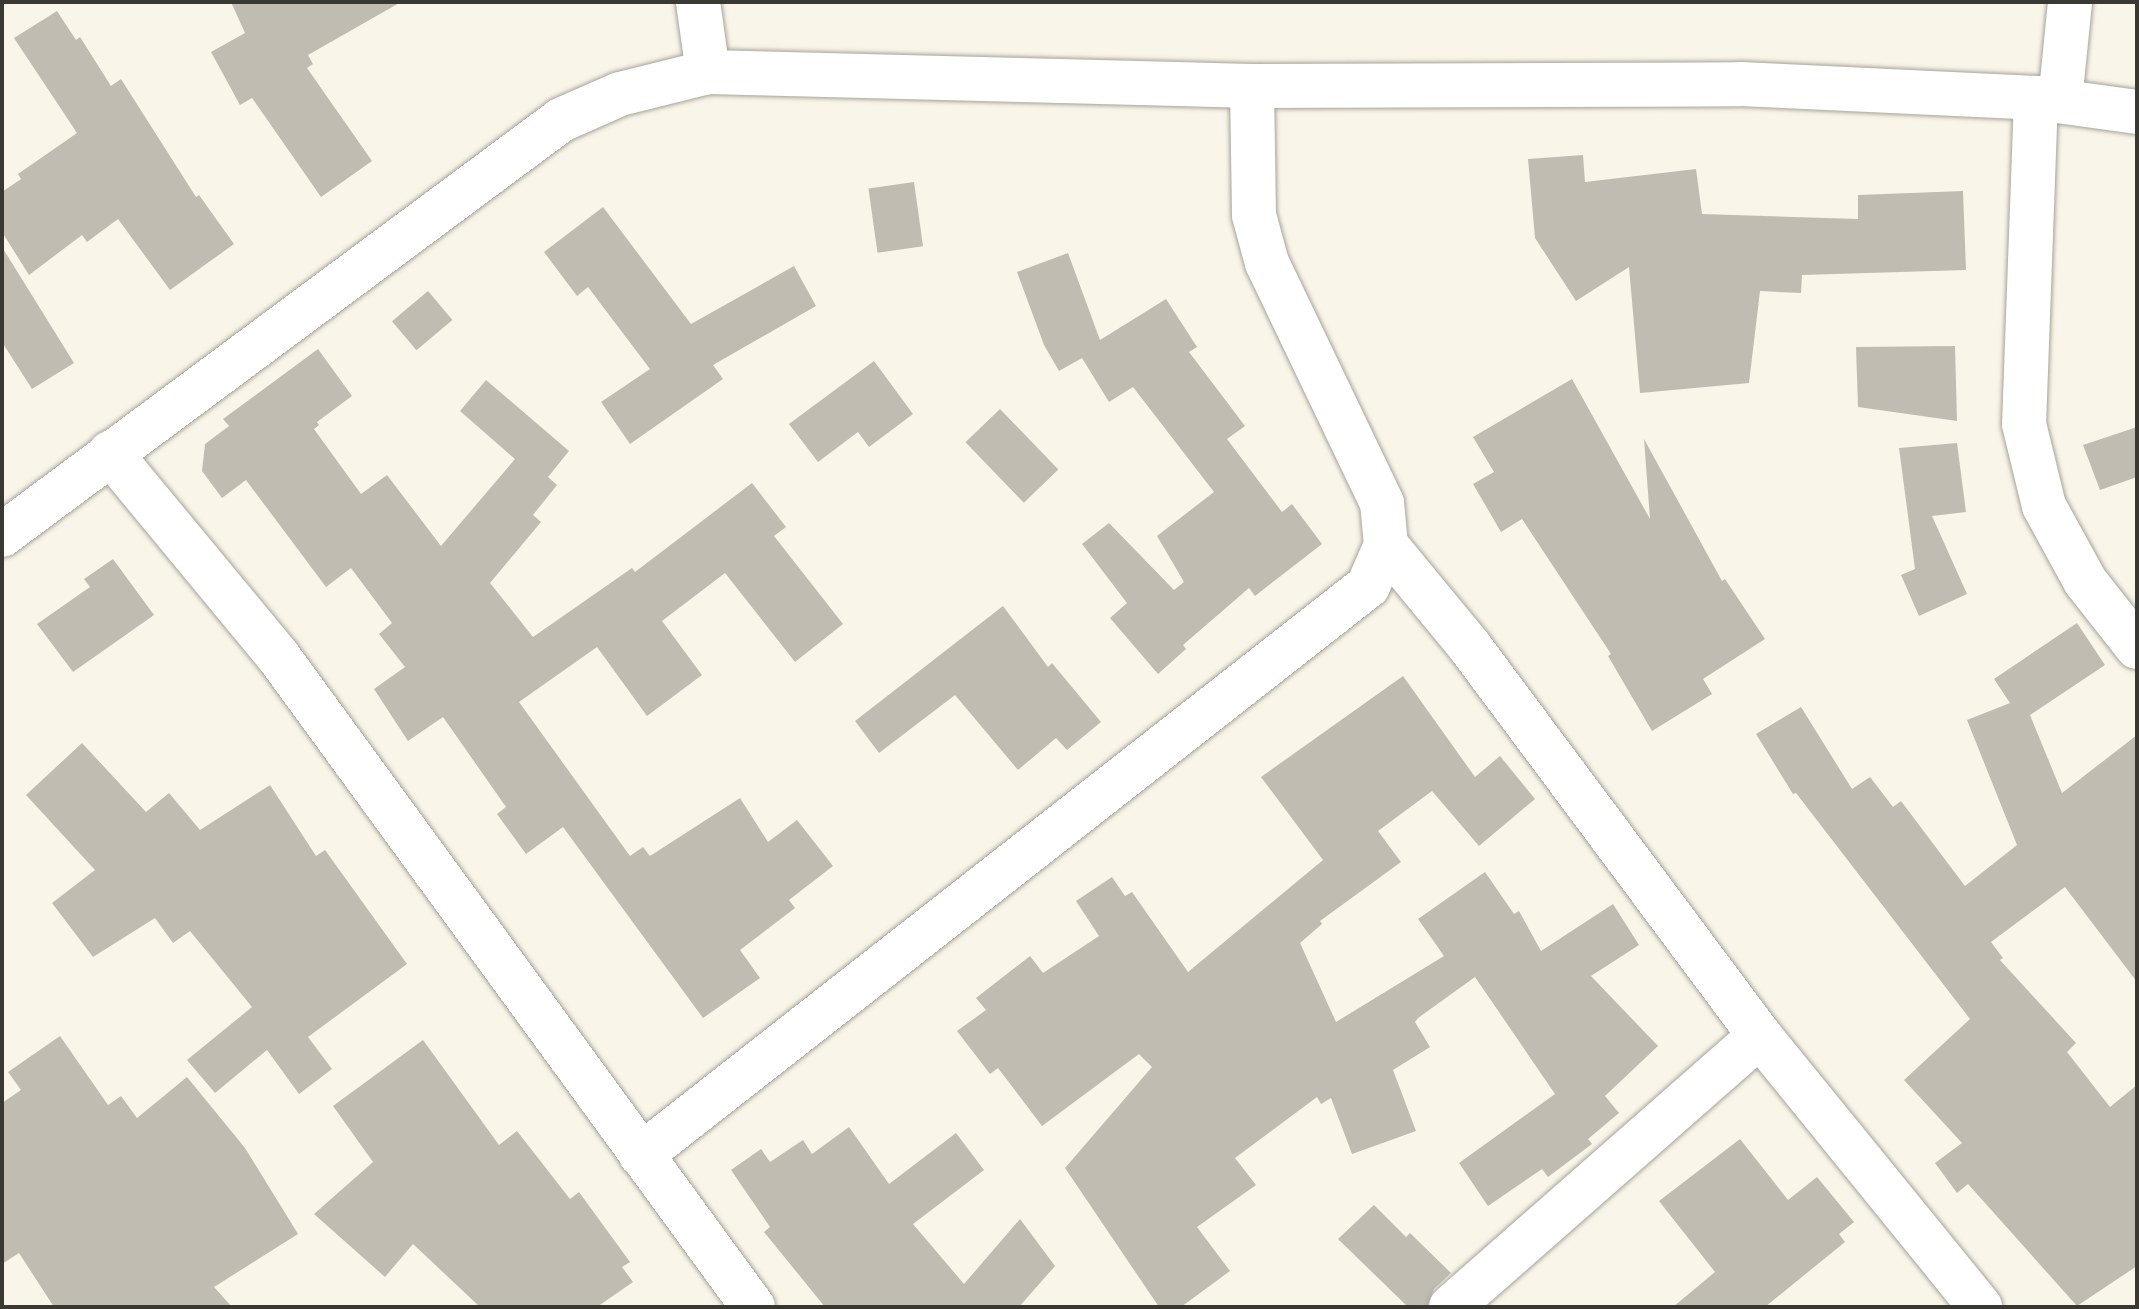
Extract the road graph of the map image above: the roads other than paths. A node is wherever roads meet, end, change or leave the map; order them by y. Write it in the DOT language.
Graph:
graph roads {
  1 [pos="698,2"];
  2 [pos="2070,2"];
  3 [pos="708,72"];
  4 [pos="1252,86"];
  5 [pos="2048,100"];
  6 [pos="2137,112"];
  7 [pos="110,453"];
  8 [pos="2,535"];
  9 [pos="1386,545"];
  10 [pos="2137,647"];
  11 [pos="1760,1036"];
  12 [pos="641,1155"];
  13 [pos="753,1307"];
  14 [pos="1451,1307"];
  15 [pos="1980,1307"];
  1 -- 3 [label="street"];
  2 -- 5 [label="street"];
  3 -- 4 [label="street"];
  3 -- 7 [label="street"];
  4 -- 5 [label="street"];
  4 -- 9 [label="street"];
  5 -- 6 [label="street"];
  5 -- 10 [label="street"];
  7 -- 8 [label="street"];
  7 -- 12 [label="street"];
  9 -- 11 [label="street"];
  9 -- 12 [label="street"];
  11 -- 14 [label="street"];
  11 -- 15 [label="street"];
  12 -- 13 [label="street"];
}
